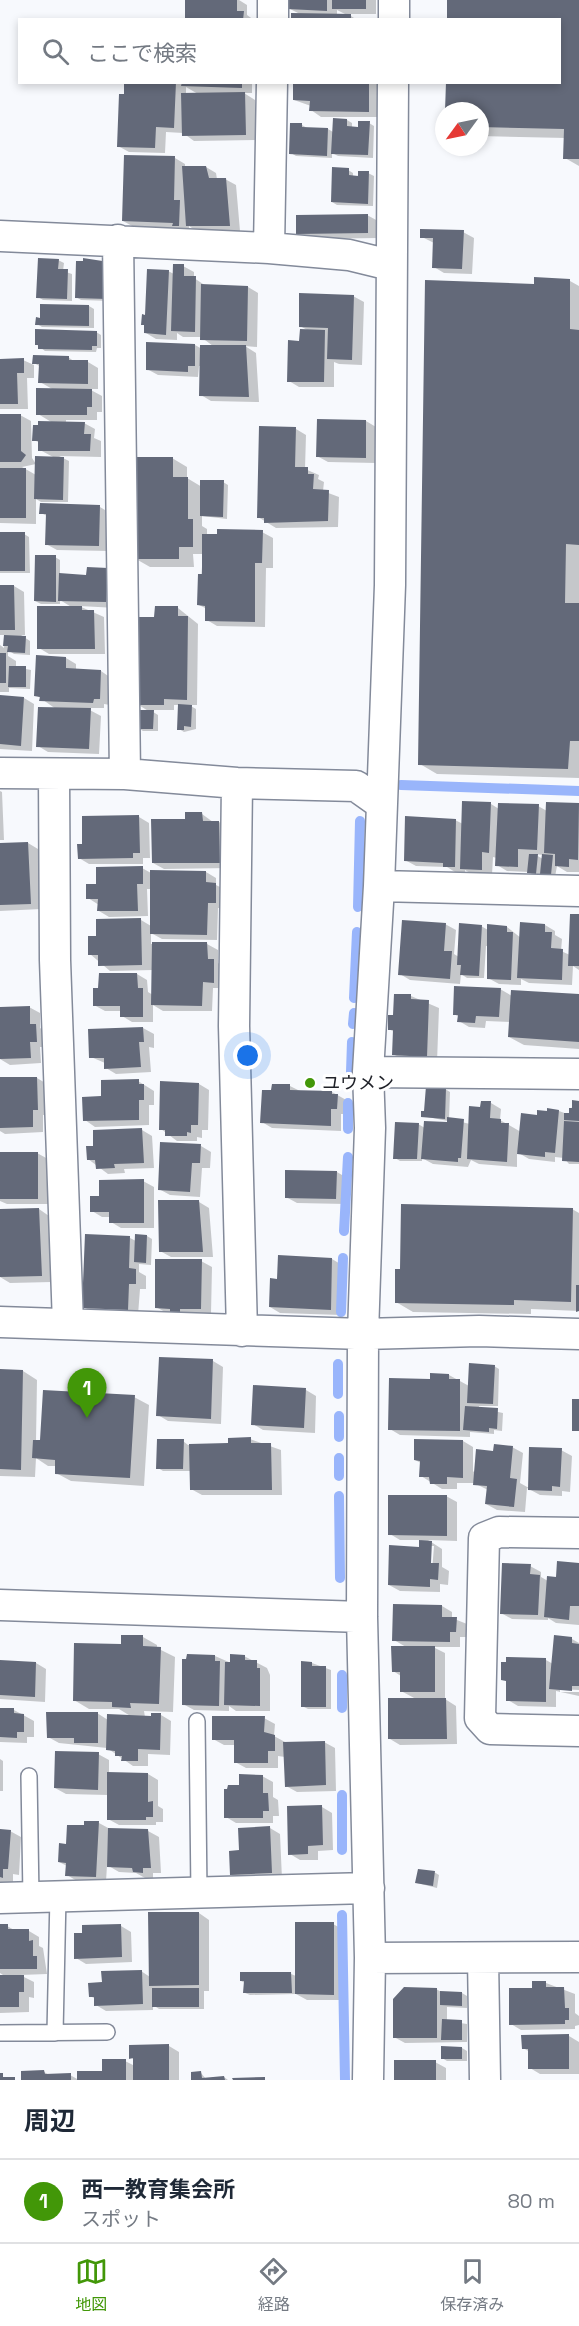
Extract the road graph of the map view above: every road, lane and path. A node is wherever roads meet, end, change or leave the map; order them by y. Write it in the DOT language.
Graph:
graph roads {
  1 [pos="273,0"];
  2 [pos="394,0"];
  3 [pos="273,18"];
  4 [pos="394,18"];
  5 [pos="272,84"];
  6 [pos="393,84"];
  7 [pos="0,236"];
  8 [pos="118,240"];
  9 [pos="269,248"];
  10 [pos="390,265"];
  11 [pos="0,773"];
  12 [pos="125,774"];
  13 [pos="54,775"];
  14 [pos="237,783"];
  15 [pos="380,803"];
  16 [pos="379,886"];
  17 [pos="579,891"];
  18 [pos="368,1072"];
  19 [pos="579,1074"];
  20 [pos="0,1322"];
  21 [pos="68,1324"];
  22 [pos="242,1331"];
  23 [pos="363,1334"];
  24 [pos="579,1334"];
  25 [pos="579,1533"];
  26 [pos="0,1605"];
  27 [pos="362,1617"];
  28 [pos="196,1721"];
  29 [pos="579,1731"];
  30 [pos="29,1776"];
  31 [pos="369,1888"];
  32 [pos="199,1893"];
  33 [pos="45,1897"];
  34 [pos="0,1898"];
  35 [pos="579,1957"];
  36 [pos="370,1958"];
  37 [pos="483,1958"];
  38 [pos="0,2032"];
  39 [pos="107,2032"];
  40 [pos="55,2033"];
  41 [pos="368,2080"];
  42 [pos="485,2080"];
  1 -- 3 [label="street"];
  2 -- 4 [label="street"];
  5 -- 9 [label="street"];
  6 -- 10 [label="street"];
  7 -- 8 [label="street"];
  8 -- 9 [label="street"];
  8 -- 12 [label="street"];
  9 -- 10 [label="street"];
  10 -- 15 [label="street"];
  11 -- 13 [label="street"];
  12 -- 13 [label="street"];
  12 -- 14 [label="street"];
  13 -- 21 [label="street"];
  14 -- 15 [label="street"];
  14 -- 22 [label="street"];
  15 -- 16 [label="street"];
  16 -- 17 [label="street"];
  16 -- 18 [label="street"];
  18 -- 19 [label="street"];
  18 -- 23 [label="street"];
  20 -- 21 [label="street"];
  21 -- 22 [label="street"];
  22 -- 23 [label="street"];
  23 -- 24 [label="street"];
  23 -- 27 [label="street"];
  25 -- 29 [label="street"];
  26 -- 27 [label="street"];
  27 -- 31 [label="street"];
  28 -- 32 [label="lane"];
  30 -- 33 [label="lane"];
  31 -- 32 [label="street"];
  31 -- 36 [label="street"];
  32 -- 33 [label="street"];
  33 -- 34 [label="street"];
  33 -- 40 [label="lane"];
  35 -- 37 [label="street"];
  36 -- 37 [label="street"];
  36 -- 41 [label="street"];
  37 -- 42 [label="street"];
  38 -- 40 [label="lane"];
  39 -- 40 [label="lane"];
}
